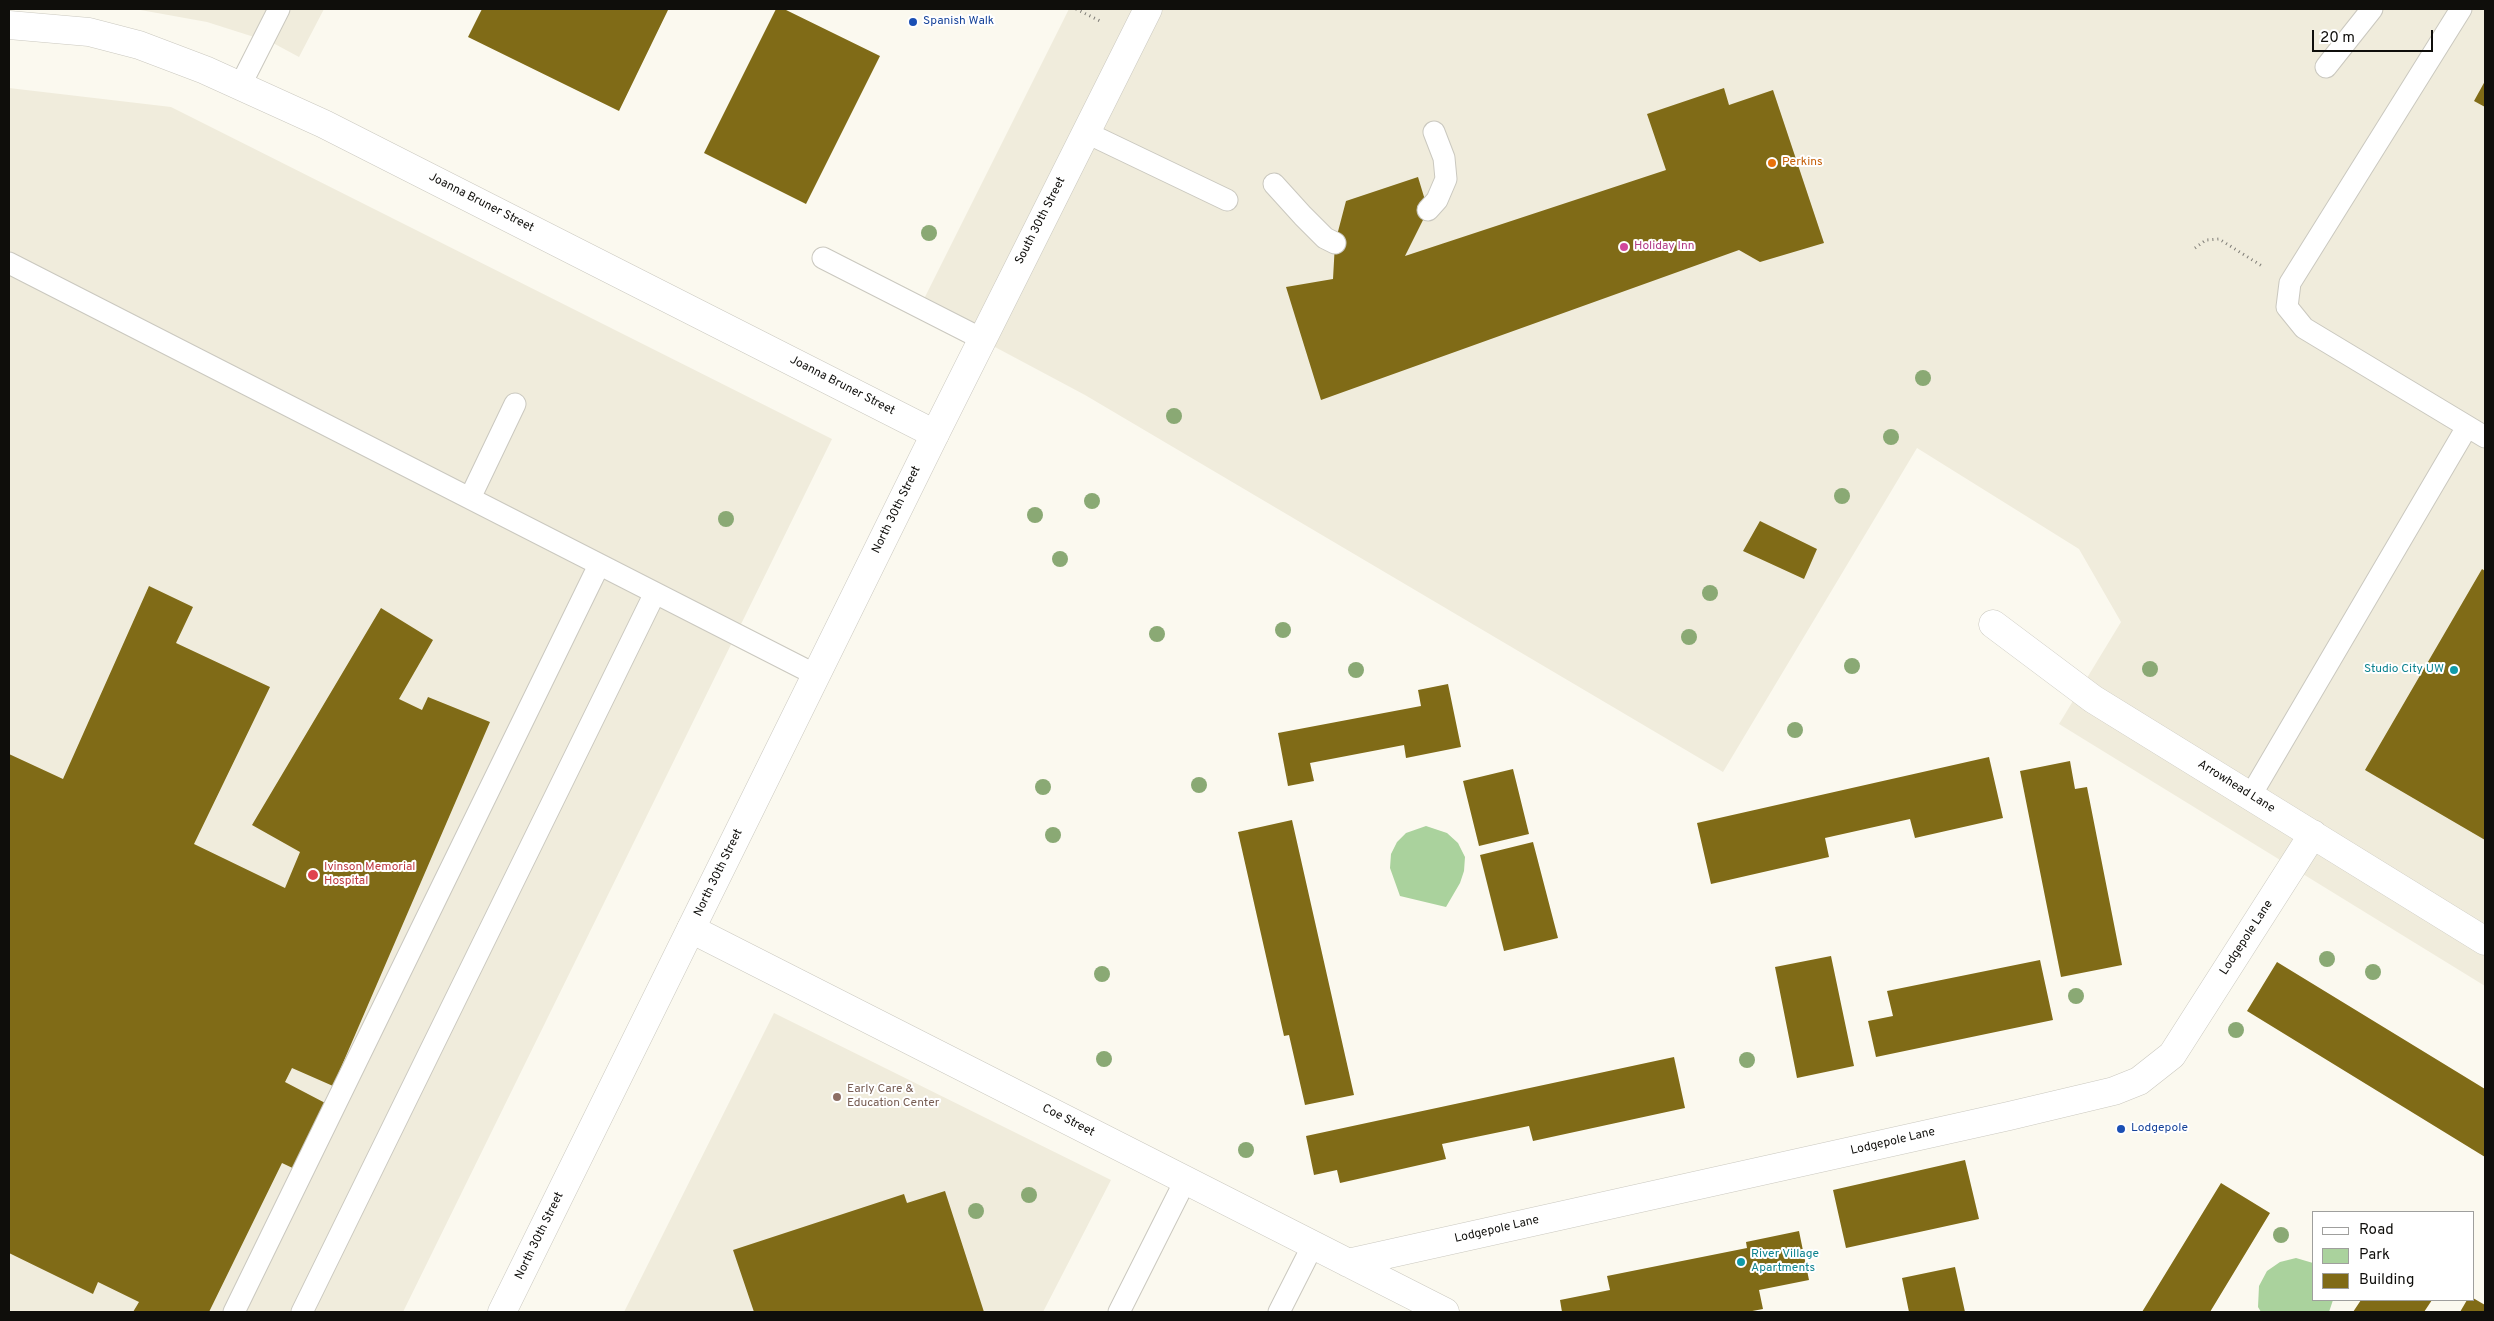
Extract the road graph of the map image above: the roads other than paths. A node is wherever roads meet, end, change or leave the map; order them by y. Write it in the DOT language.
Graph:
graph roads {
  1 [pos="279,9"];
  2 [pos="1148,9"];
  3 [pos="2372,9"];
  4 [pos="2461,9"];
  5 [pos="9,26"];
  6 [pos="2326,67"];
  7 [pos="240,86"];
  8 [pos="1086,132"];
  9 [pos="1434,132"];
  10 [pos="1274,184"];
  11 [pos="1227,200"];
  12 [pos="1428,210"];
  13 [pos="1335,244"];
  14 [pos="823,258"];
  15 [pos="9,263"];
  16 [pos="982,339"];
  17 [pos="515,404"];
  18 [pos="2467,426"];
  19 [pos="935,434"];
  20 [pos="2485,437"];
  21 [pos="470,498"];
  22 [pos="599,565"];
  23 [pos="655,593"];
  24 [pos="1993,624"];
  25 [pos="816,675"];
  26 [pos="2251,796"];
  27 [pos="2313,834"];
  28 [pos="691,929"];
  29 [pos="2485,941"];
  30 [pos="1184,1181"];
  31 [pos="1313,1246"];
  32 [pos="1348,1263"];
  33 [pos="234,1312"];
  34 [pos="302,1312"];
  35 [pos="502,1312"];
  36 [pos="1119,1312"];
  37 [pos="1278,1312"];
  38 [pos="1445,1312"];
  1 -- 7 [label="lane"];
  2 -- 8 [label="street, South 30th Street"];
  3 -- 6 [label="lane"];
  4 -- 18 [label="lane"];
  5 -- 7 [label="street, Joanna Bruner Street"];
  7 -- 19 [label="street, Joanna Bruner Street"];
  8 -- 11 [label="lane"];
  8 -- 16 [label="street, South 30th Street"];
  9 -- 12 [label="lane"];
  10 -- 13 [label="lane"];
  14 -- 16 [label="lane"];
  15 -- 21 [label="lane"];
  16 -- 19 [label="street, South 30th Street"];
  17 -- 21 [label="lane"];
  18 -- 20 [label="lane"];
  18 -- 26 [label="lane"];
  19 -- 25 [label="street, North 30th Street"];
  21 -- 22 [label="lane"];
  22 -- 23 [label="lane"];
  22 -- 33 [label="lane"];
  23 -- 25 [label="lane"];
  23 -- 34 [label="lane"];
  24 -- 26 [label="street, Arrowhead Lane"];
  25 -- 28 [label="street, North 30th Street"];
  26 -- 27 [label="street, Arrowhead Lane"];
  27 -- 29 [label="street, Arrowhead Lane"];
  27 -- 32 [label="street, Lodgepole Lane"];
  28 -- 30 [label="street, Coe Street"];
  28 -- 35 [label="street, North 30th Street"];
  30 -- 31 [label="street, Coe Street"];
  30 -- 36 [label="lane"];
  31 -- 32 [label="street, Coe Street"];
  31 -- 37 [label="lane"];
  32 -- 38 [label="street, Coe Street"];
}
